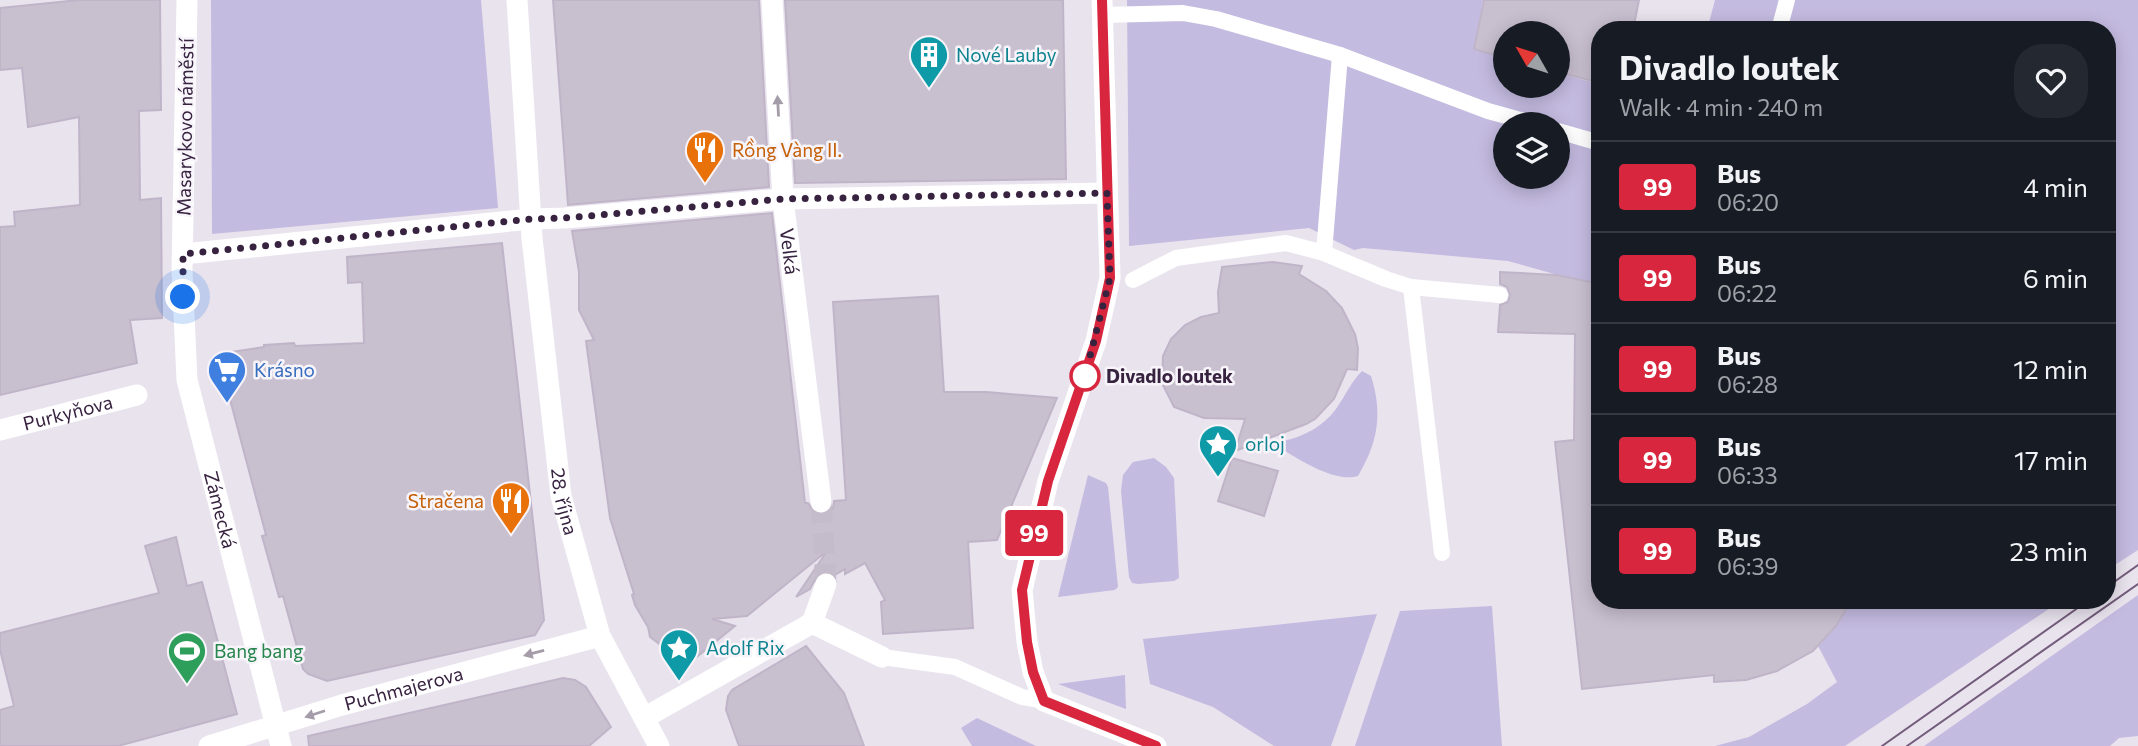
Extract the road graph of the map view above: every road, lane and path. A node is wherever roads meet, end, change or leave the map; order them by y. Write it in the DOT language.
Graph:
graph roads {
  1 [pos="187,0"];
  2 [pos="517,0"];
  3 [pos="772,0"];
  4 [pos="1787,0"];
  5 [pos="1102,8"];
  6 [pos="1781,21"];
  7 [pos="1340,55"];
  8 [pos="1493,112"];
  9 [pos="1570,134"];
  10 [pos="1591,140"];
  11 [pos="1107,193"];
  12 [pos="783,199"];
  13 [pos="531,228"];
  14 [pos="1324,253"];
  15 [pos="182,262"];
  16 [pos="1133,280"];
  17 [pos="1411,287"];
  18 [pos="1500,295"];
  19 [pos="136,395"];
  20 [pos="0,430"];
  21 [pos="821,502"];
  22 [pos="1442,553"];
  23 [pos="826,584"];
  24 [pos="812,623"];
  25 [pos="600,636"];
  26 [pos="881,657"];
  27 [pos="1044,701"];
  28 [pos="644,718"];
  29 [pos="278,736"];
  30 [pos="209,746"];
  31 [pos="659,746"];
  32 [pos="1156,746"];
  1 -- 15 [label="street, Masarykovo náměstí"];
  2 -- 13 [label="street, 28. října"];
  12 -- 3 [label="street, Velká, one-way"];
  4 -- 6 [label="lane"];
  5 -- 7 [label="lane"];
  5 -- 11 [label="street"];
  7 -- 8 [label="lane"];
  7 -- 14 [label="lane"];
  9 -- 10 [label="lane"];
  11 -- 12 [label="street"];
  11 -- 27 [label="street"];
  12 -- 13 [label="street"];
  12 -- 21 [label="street, Velká"];
  13 -- 15 [label="street"];
  13 -- 25 [label="street, 28. října"];
  14 -- 16 [label="lane"];
  14 -- 17 [label="lane"];
  15 -- 29 [label="street, Zámecká"];
  17 -- 18 [label="lane"];
  17 -- 22 [label="lane"];
  19 -- 20 [label="street, Purkyňova"];
  23 -- 24 [label="street"];
  24 -- 26 [label="street"];
  24 -- 28 [label="street"];
  25 -- 28 [label="street, 28. října"];
  25 -- 29 [label="street, Puchmajerova, one-way"];
  26 -- 27 [label="lane"];
  27 -- 32 [label="street"];
  28 -- 31 [label="street, 28. října"];
  29 -- 30 [label="street, Puchmajerova"];
}
